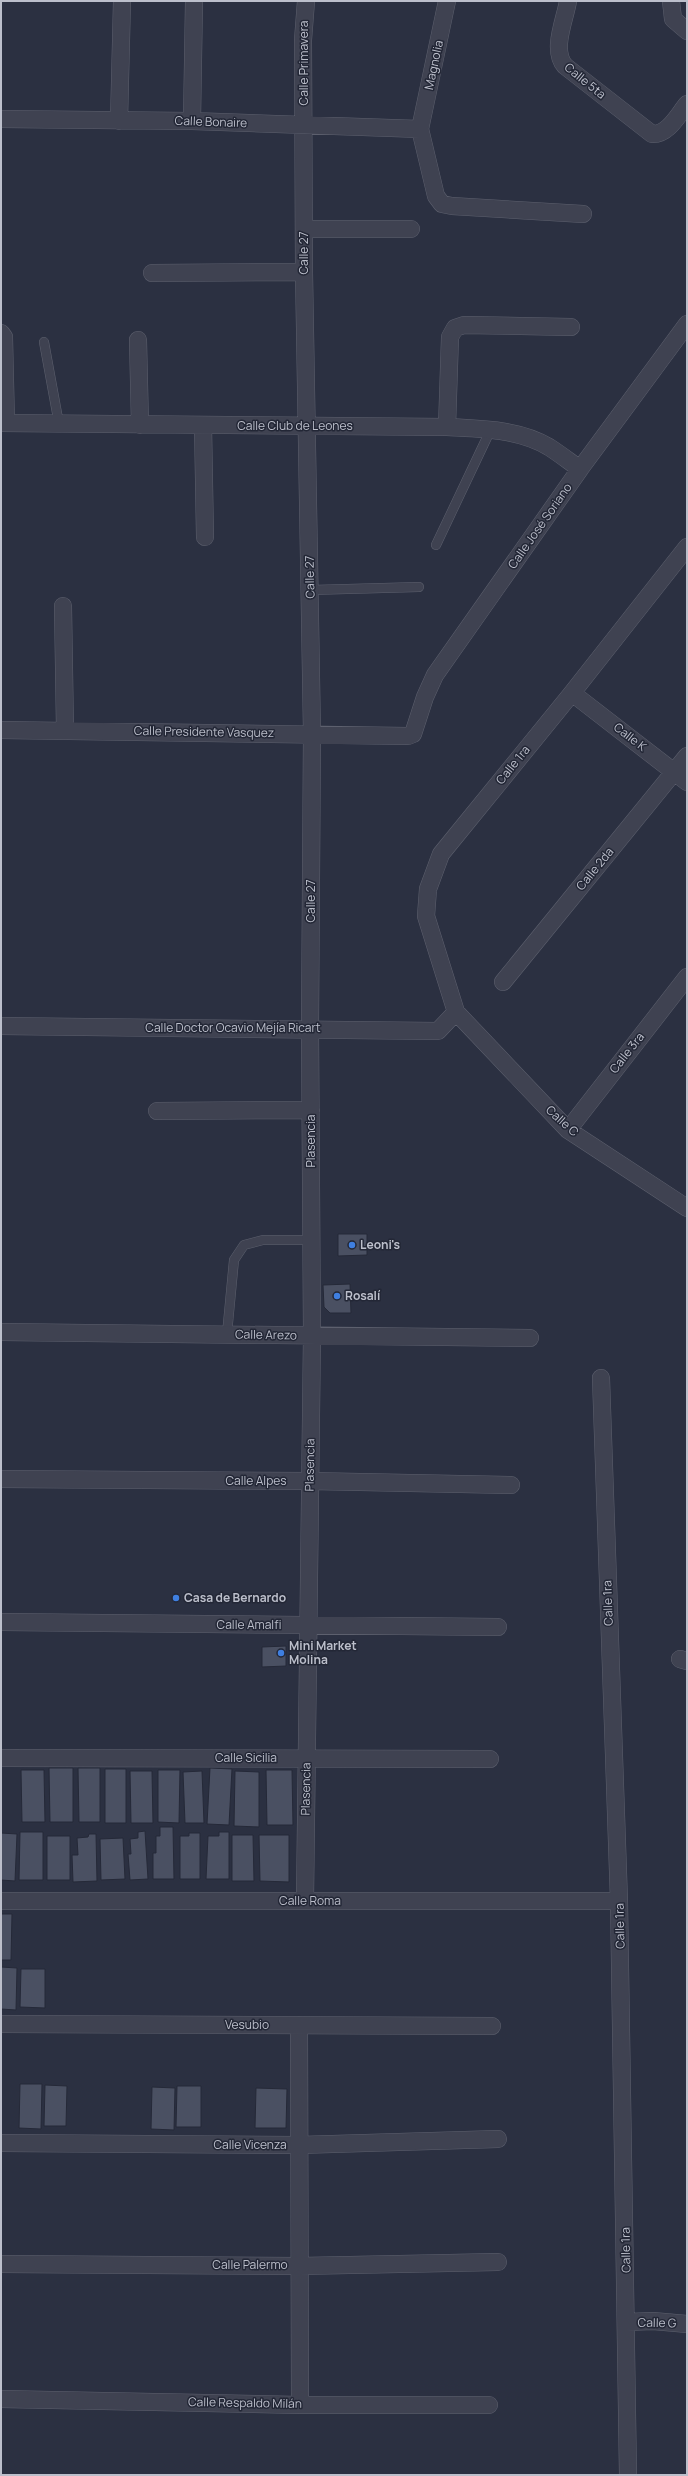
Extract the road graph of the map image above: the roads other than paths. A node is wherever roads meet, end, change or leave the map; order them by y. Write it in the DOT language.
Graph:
graph roads {
  1 [pos="122,1"];
  2 [pos="194,1"];
  3 [pos="306,1"];
  4 [pos="447,1"];
  5 [pos="568,1"];
  6 [pos="671,1"];
  7 [pos="687,31"];
  8 [pos="687,104"];
  9 [pos="1,119"];
  10 [pos="119,120"];
  11 [pos="192,121"];
  12 [pos="305,125"];
  13 [pos="420,129"];
  14 [pos="583,214"];
  15 [pos="304,229"];
  16 [pos="411,229"];
  17 [pos="304,272"];
  18 [pos="152,273"];
  19 [pos="687,324"];
  20 [pos="571,327"];
  21 [pos="1,333"];
  22 [pos="138,340"];
  23 [pos="44,342"];
  24 [pos="4,423"];
  25 [pos="59,424"];
  26 [pos="140,425"];
  27 [pos="203,426"];
  28 [pos="307,426"];
  29 [pos="447,427"];
  30 [pos="491,429"];
  31 [pos="580,469"];
  32 [pos="205,537"];
  33 [pos="436,545"];
  34 [pos="687,547"];
  35 [pos="419,587"];
  36 [pos="311,590"];
  37 [pos="63,606"];
  38 [pos="572,693"];
  39 [pos="1,730"];
  40 [pos="64,730"];
  41 [pos="312,733"];
  42 [pos="408,736"];
  43 [pos="687,756"];
  44 [pos="681,777"];
  45 [pos="687,977"];
  46 [pos="503,982"];
  47 [pos="456,1012"];
  48 [pos="1,1026"];
  49 [pos="310,1028"];
  50 [pos="311,1110"];
  51 [pos="156,1111"];
  52 [pos="568,1130"];
  53 [pos="685,1202"];
  54 [pos="312,1240"];
  55 [pos="1,1332"];
  56 [pos="227,1334"];
  57 [pos="312,1335"];
  58 [pos="530,1338"];
  59 [pos="601,1378"];
  60 [pos="1,1480"];
  61 [pos="310,1481"];
  62 [pos="511,1485"];
  63 [pos="1,1622"];
  64 [pos="308,1625"];
  65 [pos="498,1627"];
  66 [pos="1,1758"];
  67 [pos="307,1758"];
  68 [pos="490,1759"];
  69 [pos="1,1901"];
  70 [pos="305,1901"];
  71 [pos="619,1901"];
  72 [pos="1,2024"];
  73 [pos="299,2026"];
  74 [pos="492,2026"];
  75 [pos="498,2139"];
  76 [pos="1,2143"];
  77 [pos="299,2145"];
  78 [pos="498,2262"];
  79 [pos="1,2264"];
  80 [pos="300,2266"];
  81 [pos="627,2322"];
  82 [pos="687,2324"];
  83 [pos="1,2399"];
  84 [pos="300,2405"];
  85 [pos="488,2405"];
  86 [pos="628,2475"];
  1 -- 10 [label="street"];
  2 -- 11 [label="street"];
  3 -- 12 [label="street, Calle Primavera"];
  4 -- 13 [label="street, Magnolia"];
  5 -- 8 [label="street, Calle 5ta"];
  6 -- 7 [label="street"];
  9 -- 10 [label="street, Calle Bonaire"];
  10 -- 11 [label="street, Calle Bonaire"];
  11 -- 12 [label="street, Calle Bonaire"];
  12 -- 13 [label="street, Calle Bonaire"];
  12 -- 15 [label="street, Calle 27"];
  13 -- 14 [label="street"];
  15 -- 16 [label="street"];
  15 -- 17 [label="street, Calle 27"];
  17 -- 18 [label="street"];
  17 -- 28 [label="street, Calle 27"];
  19 -- 31 [label="street, Calle José Soriano"];
  20 -- 29 [label="street"];
  21 -- 24 [label="street"];
  22 -- 26 [label="street"];
  23 -- 25 [label="lane"];
  24 -- 25 [label="street, Calle Club de Leones"];
  25 -- 26 [label="street, Calle Club de Leones"];
  26 -- 27 [label="street, Calle Club de Leones"];
  27 -- 28 [label="street, Calle Club de Leones"];
  27 -- 32 [label="street"];
  28 -- 29 [label="street, Calle Club de Leones"];
  28 -- 36 [label="street, Calle 27"];
  29 -- 30 [label="street, Calle Club de Leones"];
  30 -- 31 [label="street, Calle Club de Leones"];
  30 -- 33 [label="lane"];
  31 -- 42 [label="street, Calle José Soriano"];
  34 -- 38 [label="street, Calle 1ra"];
  35 -- 36 [label="lane"];
  36 -- 41 [label="street, Calle 27"];
  37 -- 40 [label="street"];
  38 -- 44 [label="street, Calle K"];
  38 -- 47 [label="street, Calle 1ra"];
  39 -- 40 [label="street, Calle Presidente Vasquez"];
  40 -- 41 [label="street, Calle Presidente Vasquez"];
  41 -- 42 [label="street, Calle Presidente Vasquez"];
  41 -- 49 [label="street, Calle 27"];
  43 -- 44 [label="street, Calle 2da"];
  44 -- 46 [label="street, Calle 2da"];
  45 -- 52 [label="street, Calle 3ra"];
  47 -- 49 [label="street, Calle Doctor Ocavio Mejía Ricart"];
  47 -- 52 [label="street, Calle C"];
  48 -- 49 [label="street, Calle Doctor Ocavio Mejía Ricart"];
  49 -- 50 [label="street, Plasencia"];
  50 -- 51 [label="street"];
  50 -- 54 [label="street, Plasencia"];
  52 -- 53 [label="street, Calle C"];
  54 -- 56 [label="lane"];
  54 -- 57 [label="street, Plasencia"];
  55 -- 56 [label="street, Calle Arezo"];
  56 -- 57 [label="street, Calle Arezo"];
  57 -- 58 [label="street, Calle Arezo"];
  57 -- 61 [label="street, Plasencia"];
  59 -- 71 [label="street, Calle 1ra"];
  60 -- 61 [label="street, Calle Alpes"];
  61 -- 62 [label="street, Calle Alpes"];
  61 -- 64 [label="street, Plasencia"];
  63 -- 64 [label="street, Calle Amalfi"];
  64 -- 65 [label="street, Calle Amalfi"];
  64 -- 67 [label="street, Plasencia"];
  66 -- 67 [label="street, Calle Sicilia"];
  67 -- 68 [label="street, Calle Sicilia"];
  67 -- 70 [label="street, Plasencia"];
  69 -- 70 [label="street, Calle Roma"];
  70 -- 71 [label="street, Calle Roma"];
  71 -- 81 [label="street, Calle 1ra"];
  72 -- 73 [label="street, Vesubio"];
  73 -- 74 [label="street, Vesubio"];
  73 -- 77 [label="street"];
  75 -- 77 [label="street, Calle Vicenza"];
  76 -- 77 [label="street, Calle Vicenza"];
  77 -- 80 [label="street"];
  78 -- 80 [label="street, Calle Palermo"];
  79 -- 80 [label="street, Calle Palermo"];
  80 -- 84 [label="street"];
  81 -- 82 [label="street, Calle G"];
  81 -- 86 [label="street, Calle 1ra"];
  83 -- 84 [label="street, Calle Respaldo Milán"];
  84 -- 85 [label="street, Calle Respaldo Milán"];
}
